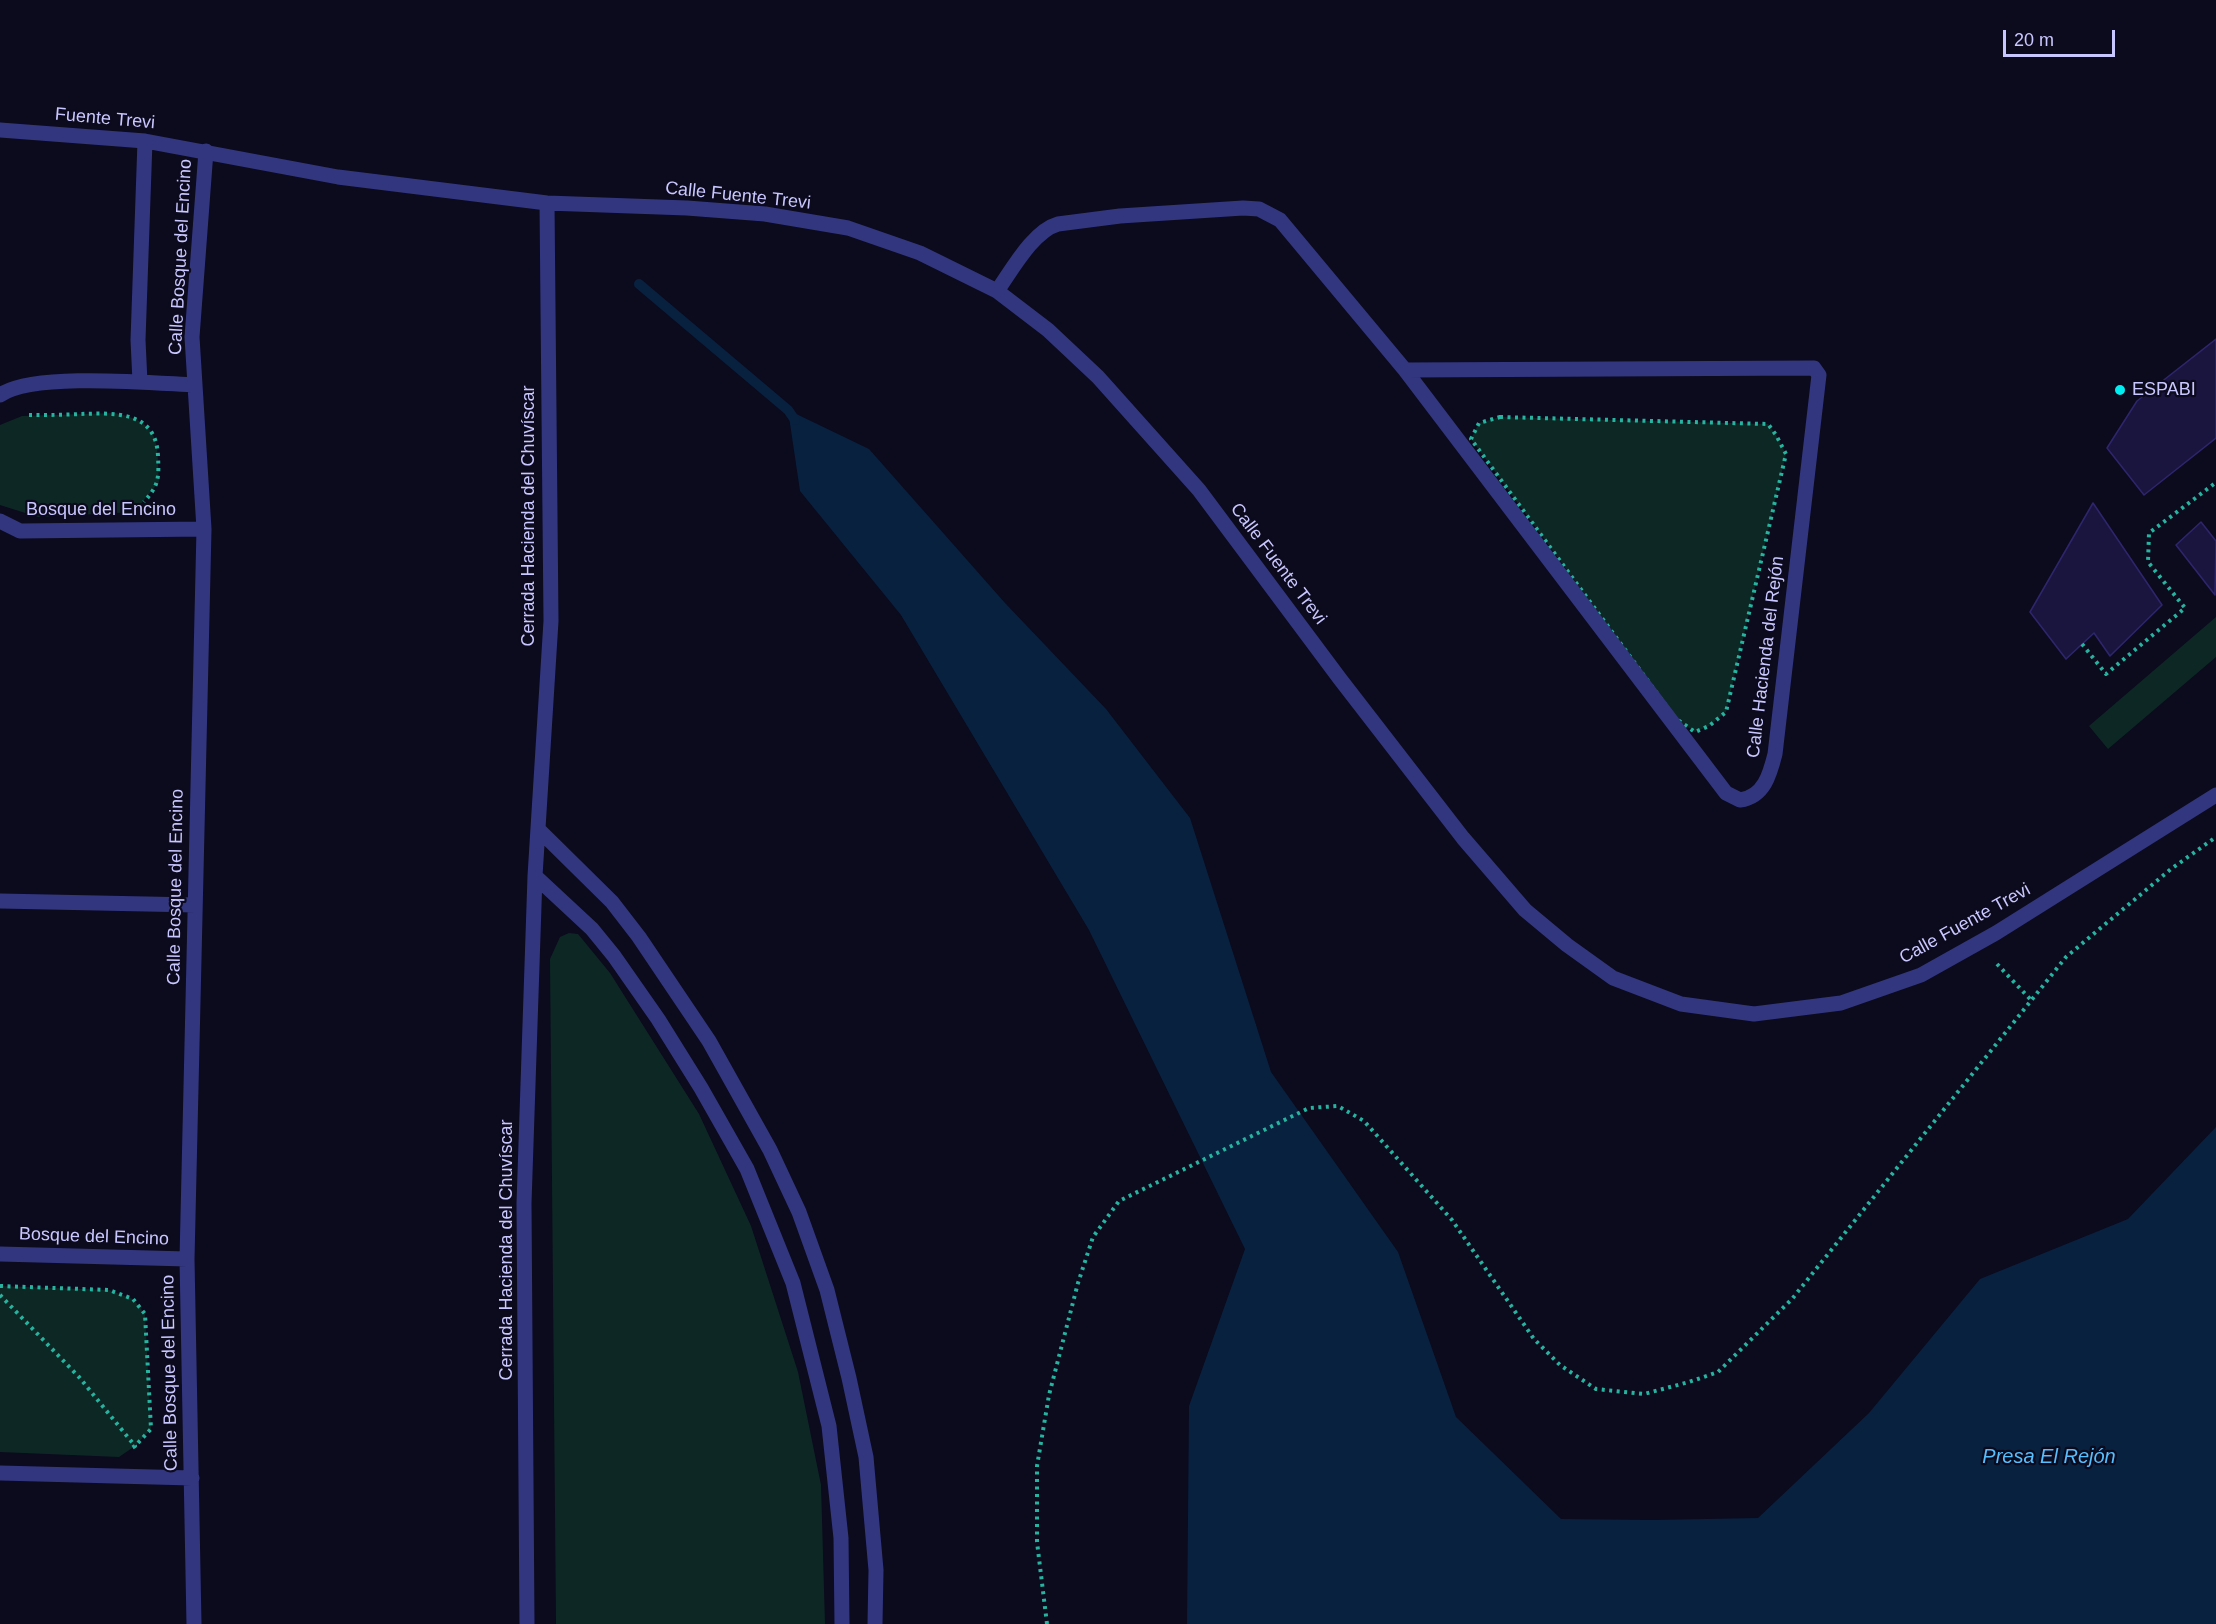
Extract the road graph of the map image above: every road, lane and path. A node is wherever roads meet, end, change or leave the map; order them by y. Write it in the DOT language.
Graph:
graph roads {
  1 [pos="0,130"];
  2 [pos="145,141"];
  3 [pos="206,151"];
  4 [pos="547,202"];
  5 [pos="997,291"];
  6 [pos="1405,370"];
  7 [pos="140,382"];
  8 [pos="195,385"];
  9 [pos="0,395"];
  10 [pos="22,416"];
  11 [pos="1471,438"];
  12 [pos="2216,486"];
  13 [pos="141,505"];
  14 [pos="0,521"];
  15 [pos="204,529"];
  16 [pos="2082,644"];
  17 [pos="2216,795"];
  18 [pos="538,829"];
  19 [pos="2216,837"];
  20 [pos="535,876"];
  21 [pos="0,901"];
  22 [pos="195,905"];
  23 [pos="1977,944"];
  24 [pos="2031,1000"];
  25 [pos="0,1254"];
  26 [pos="187,1259"];
  27 [pos="0,1286"];
  28 [pos="0,1295"];
  29 [pos="135,1446"];
  30 [pos="127,1451"];
  31 [pos="0,1473"];
  32 [pos="192,1478"];
  33 [pos="194,1624"];
  34 [pos="527,1624"];
  35 [pos="842,1624"];
  36 [pos="875,1624"];
  37 [pos="1047,1624"];
  1 -- 2 [label="street, Fuente Trevi"];
  2 -- 3 [label="street, Fuente Trevi"];
  2 -- 7 [label="street, Calle Bosque del Encino"];
  3 -- 4 [label="street, Calle Fuente Trevi"];
  3 -- 8 [label="street, Calle Bosque del Encino"];
  4 -- 5 [label="street, Calle Fuente Trevi"];
  4 -- 18 [label="street, Cerrada Hacienda del Chuvíscar"];
  5 -- 6 [label="street, Calle Hacienda del Rejón"];
  5 -- 23 [label="street, Calle Fuente Trevi"];
  6 -- 6 [label="street, Calle Hacienda del Rejón"];
  7 -- 8 [label="street"];
  7 -- 9 [label="street"];
  8 -- 15 [label="street, Calle Bosque del Encino"];
  10 -- 13 [label="path"];
  11 -- 11 [label="path"];
  12 -- 16 [label="path"];
  14 -- 15 [label="street, Bosque del Encino"];
  15 -- 22 [label="street, Calle Bosque del Encino"];
  17 -- 23 [label="street, Calle Fuente Trevi"];
  18 -- 20 [label="street, Cerrada Hacienda del Chuvíscar"];
  18 -- 36 [label="street"];
  19 -- 24 [label="path"];
  20 -- 34 [label="street, Cerrada Hacienda del Chuvíscar"];
  20 -- 35 [label="street"];
  21 -- 22 [label="street"];
  22 -- 26 [label="street, Calle Bosque del Encino"];
  23 -- 24 [label="path"];
  24 -- 37 [label="path"];
  25 -- 26 [label="street, Bosque del Encino"];
  26 -- 32 [label="street, Calle Bosque del Encino"];
  27 -- 29 [label="path"];
  28 -- 29 [label="path"];
  29 -- 30 [label="path"];
  31 -- 32 [label="street"];
  32 -- 33 [label="street, Calle Bosque del Encino"];
}
